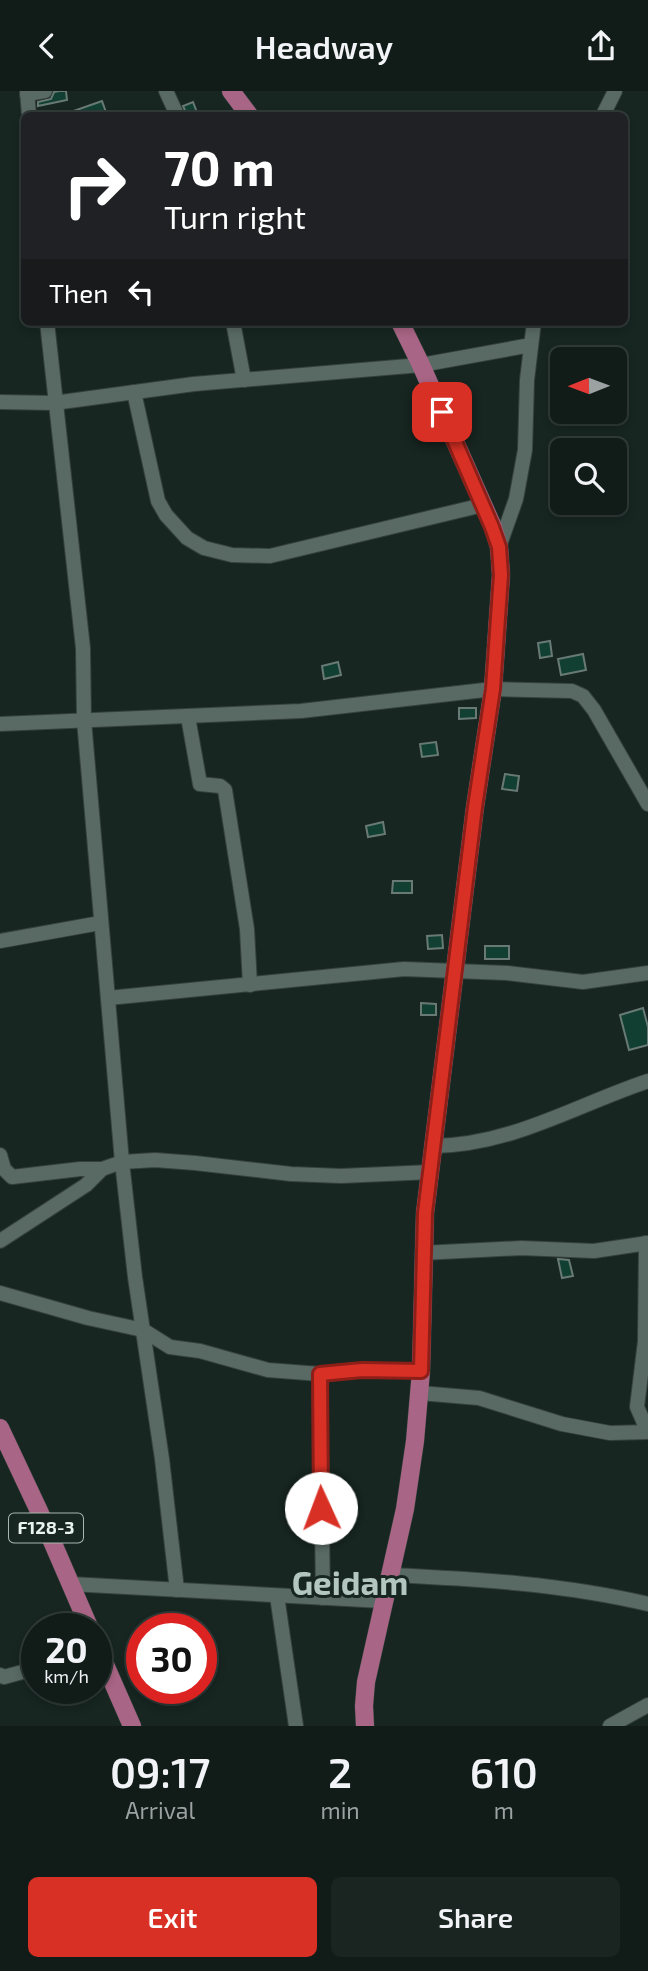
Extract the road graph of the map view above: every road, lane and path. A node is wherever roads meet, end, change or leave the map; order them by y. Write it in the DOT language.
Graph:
graph roads {
  1 [pos="45,91"];
  2 [pos="166,91"];
  3 [pos="231,91"];
  4 [pos="615,91"];
  5 [pos="27,92"];
  6 [pos="29,112"];
  7 [pos="176,112"];
  8 [pos="247,112"];
  9 [pos="604,112"];
  10 [pos="47,326"];
  11 [pos="234,326"];
  12 [pos="402,326"];
  13 [pos="533,326"];
  14 [pos="531,345"];
  15 [pos="421,365"];
  16 [pos="244,380"];
  17 [pos="134,392"];
  18 [pos="0,403"];
  19 [pos="54,403"];
  20 [pos="483,505"];
  21 [pos="499,547"];
  22 [pos="493,689"];
  23 [pos="188,717"];
  24 [pos="84,720"];
  25 [pos="0,724"];
  26 [pos="648,803"];
  27 [pos="100,923"];
  28 [pos="0,941"];
  29 [pos="455,971"];
  30 [pos="648,974"];
  31 [pos="250,985"];
  32 [pos="108,998"];
  33 [pos="648,1081"];
  34 [pos="434,1146"];
  35 [pos="0,1155"];
  36 [pos="122,1162"];
  37 [pos="102,1169"];
  38 [pos="431,1173"];
  39 [pos="0,1241"];
  40 [pos="647,1243"];
  41 [pos="422,1253"];
  42 [pos="0,1293"];
  43 [pos="143,1329"];
  44 [pos="421,1371"];
  45 [pos="320,1374"];
  46 [pos="420,1393"];
  47 [pos="0,1428"];
  48 [pos="648,1432"];
  49 [pos="390,1575"];
  50 [pos="70,1584"];
  51 [pos="177,1590"];
  52 [pos="277,1596"];
  53 [pos="323,1598"];
  54 [pos="383,1601"];
  55 [pos="648,1605"];
  56 [pos="83,1613"];
  57 [pos="21,1672"];
  58 [pos="0,1675"];
  59 [pos="112,1680"];
  60 [pos="648,1705"];
  61 [pos="132,1726"];
  62 [pos="296,1726"];
  63 [pos="365,1726"];
  64 [pos="610,1726"];
  1 -- 5 [label="street"];
  2 -- 7 [label="street"];
  3 -- 8 [label="main road"];
  4 -- 9 [label="street"];
  5 -- 6 [label="street"];
  10 -- 19 [label="street"];
  11 -- 16 [label="street"];
  12 -- 15 [label="main road"];
  13 -- 14 [label="street"];
  14 -- 15 [label="street"];
  14 -- 21 [label="street"];
  15 -- 16 [label="street"];
  15 -- 20 [label="main road"];
  16 -- 17 [label="street"];
  17 -- 19 [label="street"];
  17 -- 20 [label="street"];
  18 -- 19 [label="street"];
  19 -- 24 [label="street"];
  20 -- 21 [label="main road"];
  21 -- 22 [label="main road"];
  22 -- 23 [label="street"];
  22 -- 26 [label="street"];
  22 -- 29 [label="main road"];
  23 -- 24 [label="street"];
  23 -- 31 [label="street"];
  24 -- 25 [label="street"];
  24 -- 27 [label="street"];
  27 -- 28 [label="street"];
  27 -- 32 [label="street"];
  29 -- 30 [label="street"];
  29 -- 31 [label="street"];
  29 -- 34 [label="main road"];
  31 -- 32 [label="street"];
  32 -- 36 [label="street"];
  33 -- 34 [label="street"];
  34 -- 38 [label="main road"];
  35 -- 37 [label="street"];
  36 -- 37 [label="street"];
  36 -- 38 [label="street"];
  36 -- 43 [label="street"];
  37 -- 39 [label="street"];
  38 -- 41 [label="main road"];
  40 -- 41 [label="street"];
  40 -- 48 [label="street"];
  41 -- 44 [label="main road"];
  42 -- 43 [label="street"];
  43 -- 45 [label="street"];
  43 -- 51 [label="street"];
  44 -- 45 [label="street"];
  44 -- 46 [label="main road"];
  45 -- 53 [label="street"];
  46 -- 48 [label="street"];
  46 -- 49 [label="main road"];
  47 -- 50 [label="main road, F128-3"];
  49 -- 54 [label="main road"];
  49 -- 55 [label="street"];
  50 -- 51 [label="street"];
  50 -- 56 [label="main road, F128-3"];
  51 -- 52 [label="street"];
  52 -- 53 [label="street"];
  52 -- 62 [label="street"];
  53 -- 54 [label="street"];
  54 -- 63 [label="main road"];
  57 -- 58 [label="street"];
  59 -- 61 [label="main road"];
  60 -- 64 [label="street"];
}
